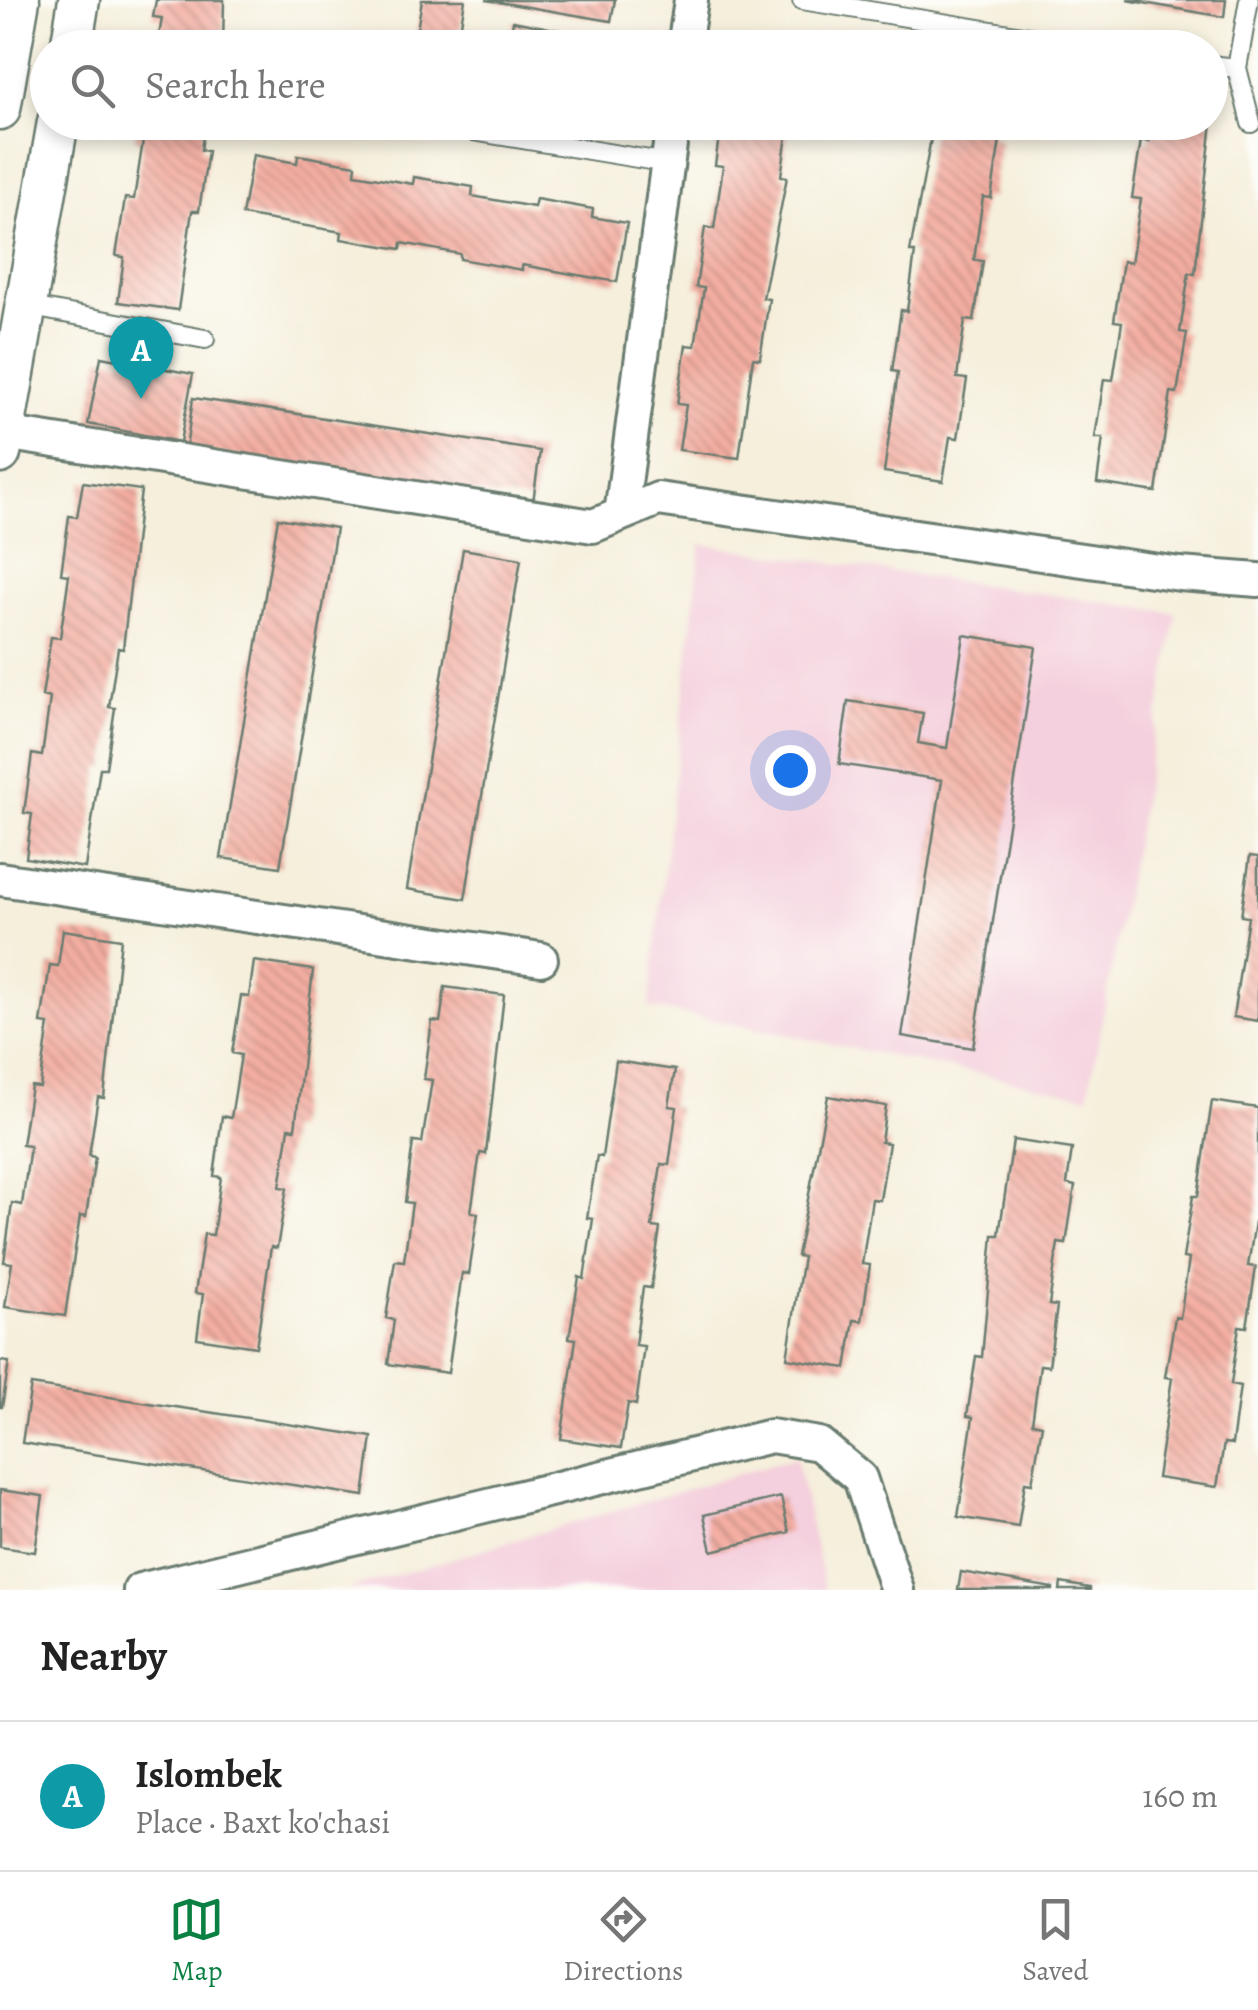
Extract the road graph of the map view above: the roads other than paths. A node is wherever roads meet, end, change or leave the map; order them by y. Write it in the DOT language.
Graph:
graph roads {
  1 [pos="19,0"];
  2 [pos="79,0"];
  3 [pos="690,0"];
  4 [pos="802,0"];
  5 [pos="1249,0"];
  6 [pos="74,30"];
  7 [pos="686,30"];
  8 [pos="985,30"];
  9 [pos="1228,67"];
  10 [pos="1237,68"];
  11 [pos="0,109"];
  12 [pos="1251,124"];
  13 [pos="55,140"];
  14 [pos="528,140"];
  15 [pos="671,140"];
  16 [pos="668,163"];
  17 [pos="26,306"];
  18 [pos="205,339"];
  19 [pos="2,443"];
  20 [pos="621,514"];
  21 [pos="1258,580"];
  22 [pos="0,878"];
  23 [pos="541,959"];
  24 [pos="140,1590"];
  25 [pos="897,1590"];
  1 -- 11 [label="street"];
  2 -- 6 [label="street"];
  3 -- 7 [label="street"];
  4 -- 8 [label="lane"];
  5 -- 10 [label="lane"];
  9 -- 10 [label="lane"];
  10 -- 12 [label="lane"];
  13 -- 17 [label="street"];
  14 -- 16 [label="lane"];
  15 -- 16 [label="street"];
  16 -- 20 [label="street"];
  17 -- 18 [label="lane"];
  17 -- 19 [label="street"];
  19 -- 20 [label="street"];
  20 -- 21 [label="street"];
  22 -- 23 [label="street"];
  24 -- 25 [label="street"];
}
